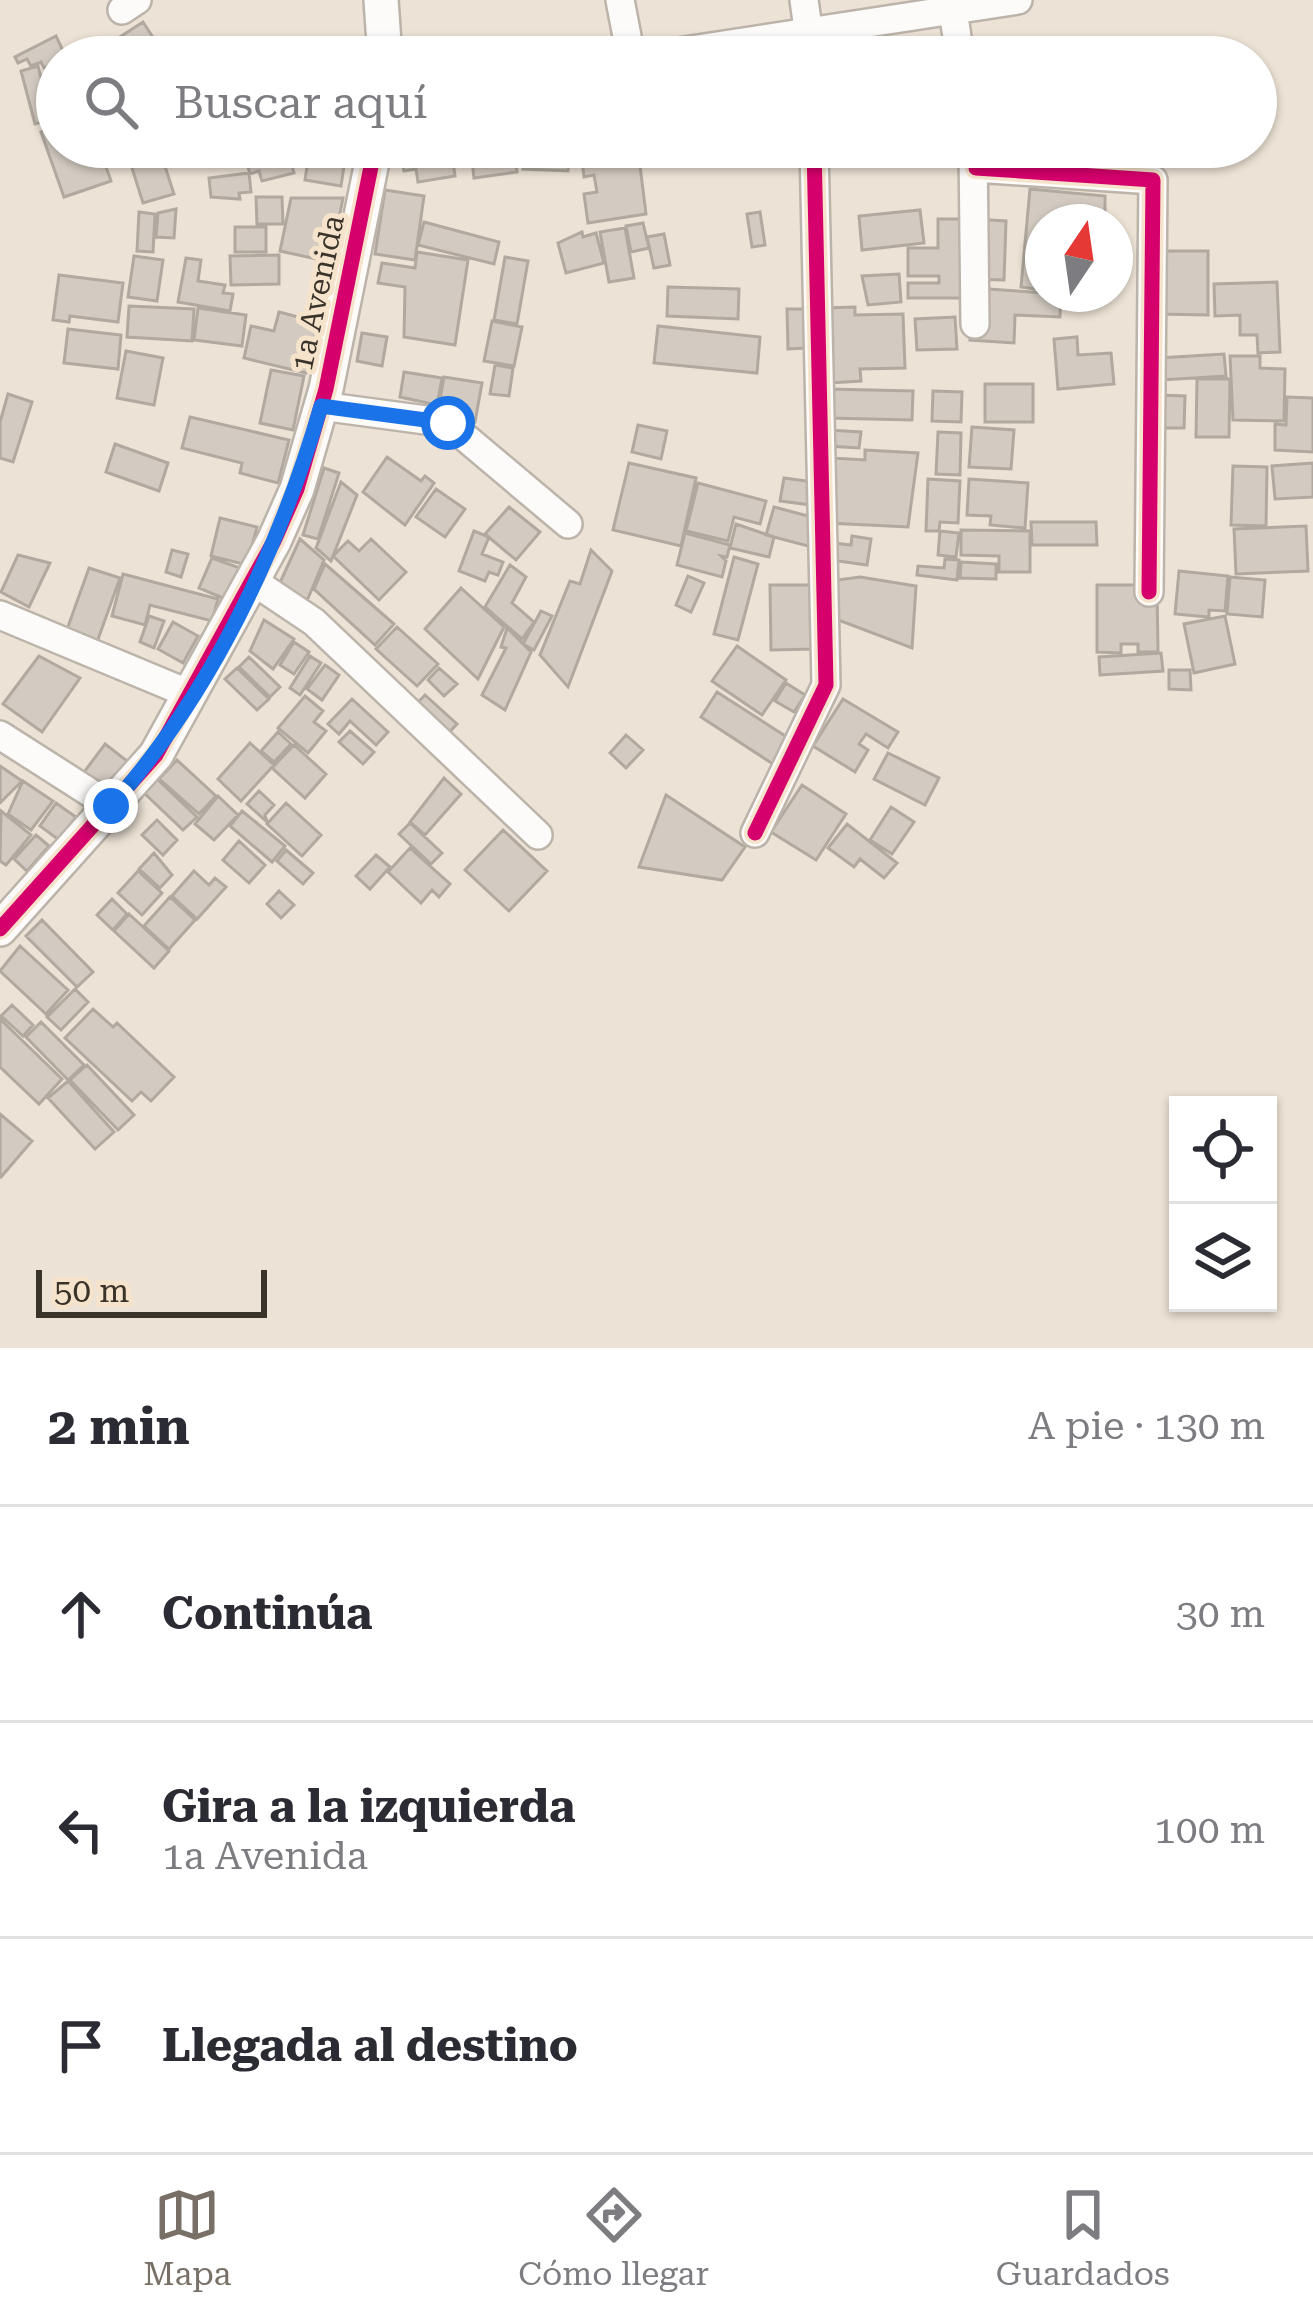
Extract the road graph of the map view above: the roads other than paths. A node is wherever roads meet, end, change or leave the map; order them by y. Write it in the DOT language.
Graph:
graph roads {
  1 [pos="381,0"];
  2 [pos="620,0"];
  3 [pos="804,0"];
  4 [pos="1018,0"];
  5 [pos="953,10"];
  6 [pos="384,36"];
  7 [pos="627,36"];
  8 [pos="811,36"];
  9 [pos="845,36"];
  10 [pos="957,36"];
  11 [pos="371,168"];
  12 [pos="814,168"];
  13 [pos="974,168"];
  14 [pos="1055,168"];
  15 [pos="975,323"];
  16 [pos="321,406"];
  17 [pos="568,524"];
  18 [pos="254,581"];
  19 [pos="1149,592"];
  20 [pos="0,616"];
  21 [pos="192,695"];
  22 [pos="0,735"];
  23 [pos="111,806"];
  24 [pos="755,833"];
  25 [pos="538,835"];
  26 [pos="0,929"];
  1 -- 6 [label="street"];
  2 -- 7 [label="street"];
  3 -- 8 [label="street"];
  4 -- 5 [label="street"];
  5 -- 9 [label="street"];
  5 -- 10 [label="street"];
  11 -- 16 [label="street, 1a Avenida"];
  12 -- 24 [label="street"];
  13 -- 15 [label="street"];
  14 -- 19 [label="street"];
  16 -- 17 [label="street"];
  16 -- 18 [label="street, 1a Avenida"];
  18 -- 21 [label="street, 1a Avenida"];
  18 -- 25 [label="street"];
  20 -- 21 [label="street"];
  21 -- 23 [label="street, 1a Avenida"];
  22 -- 23 [label="street"];
  23 -- 26 [label="street, 1a Avenida"];
}
